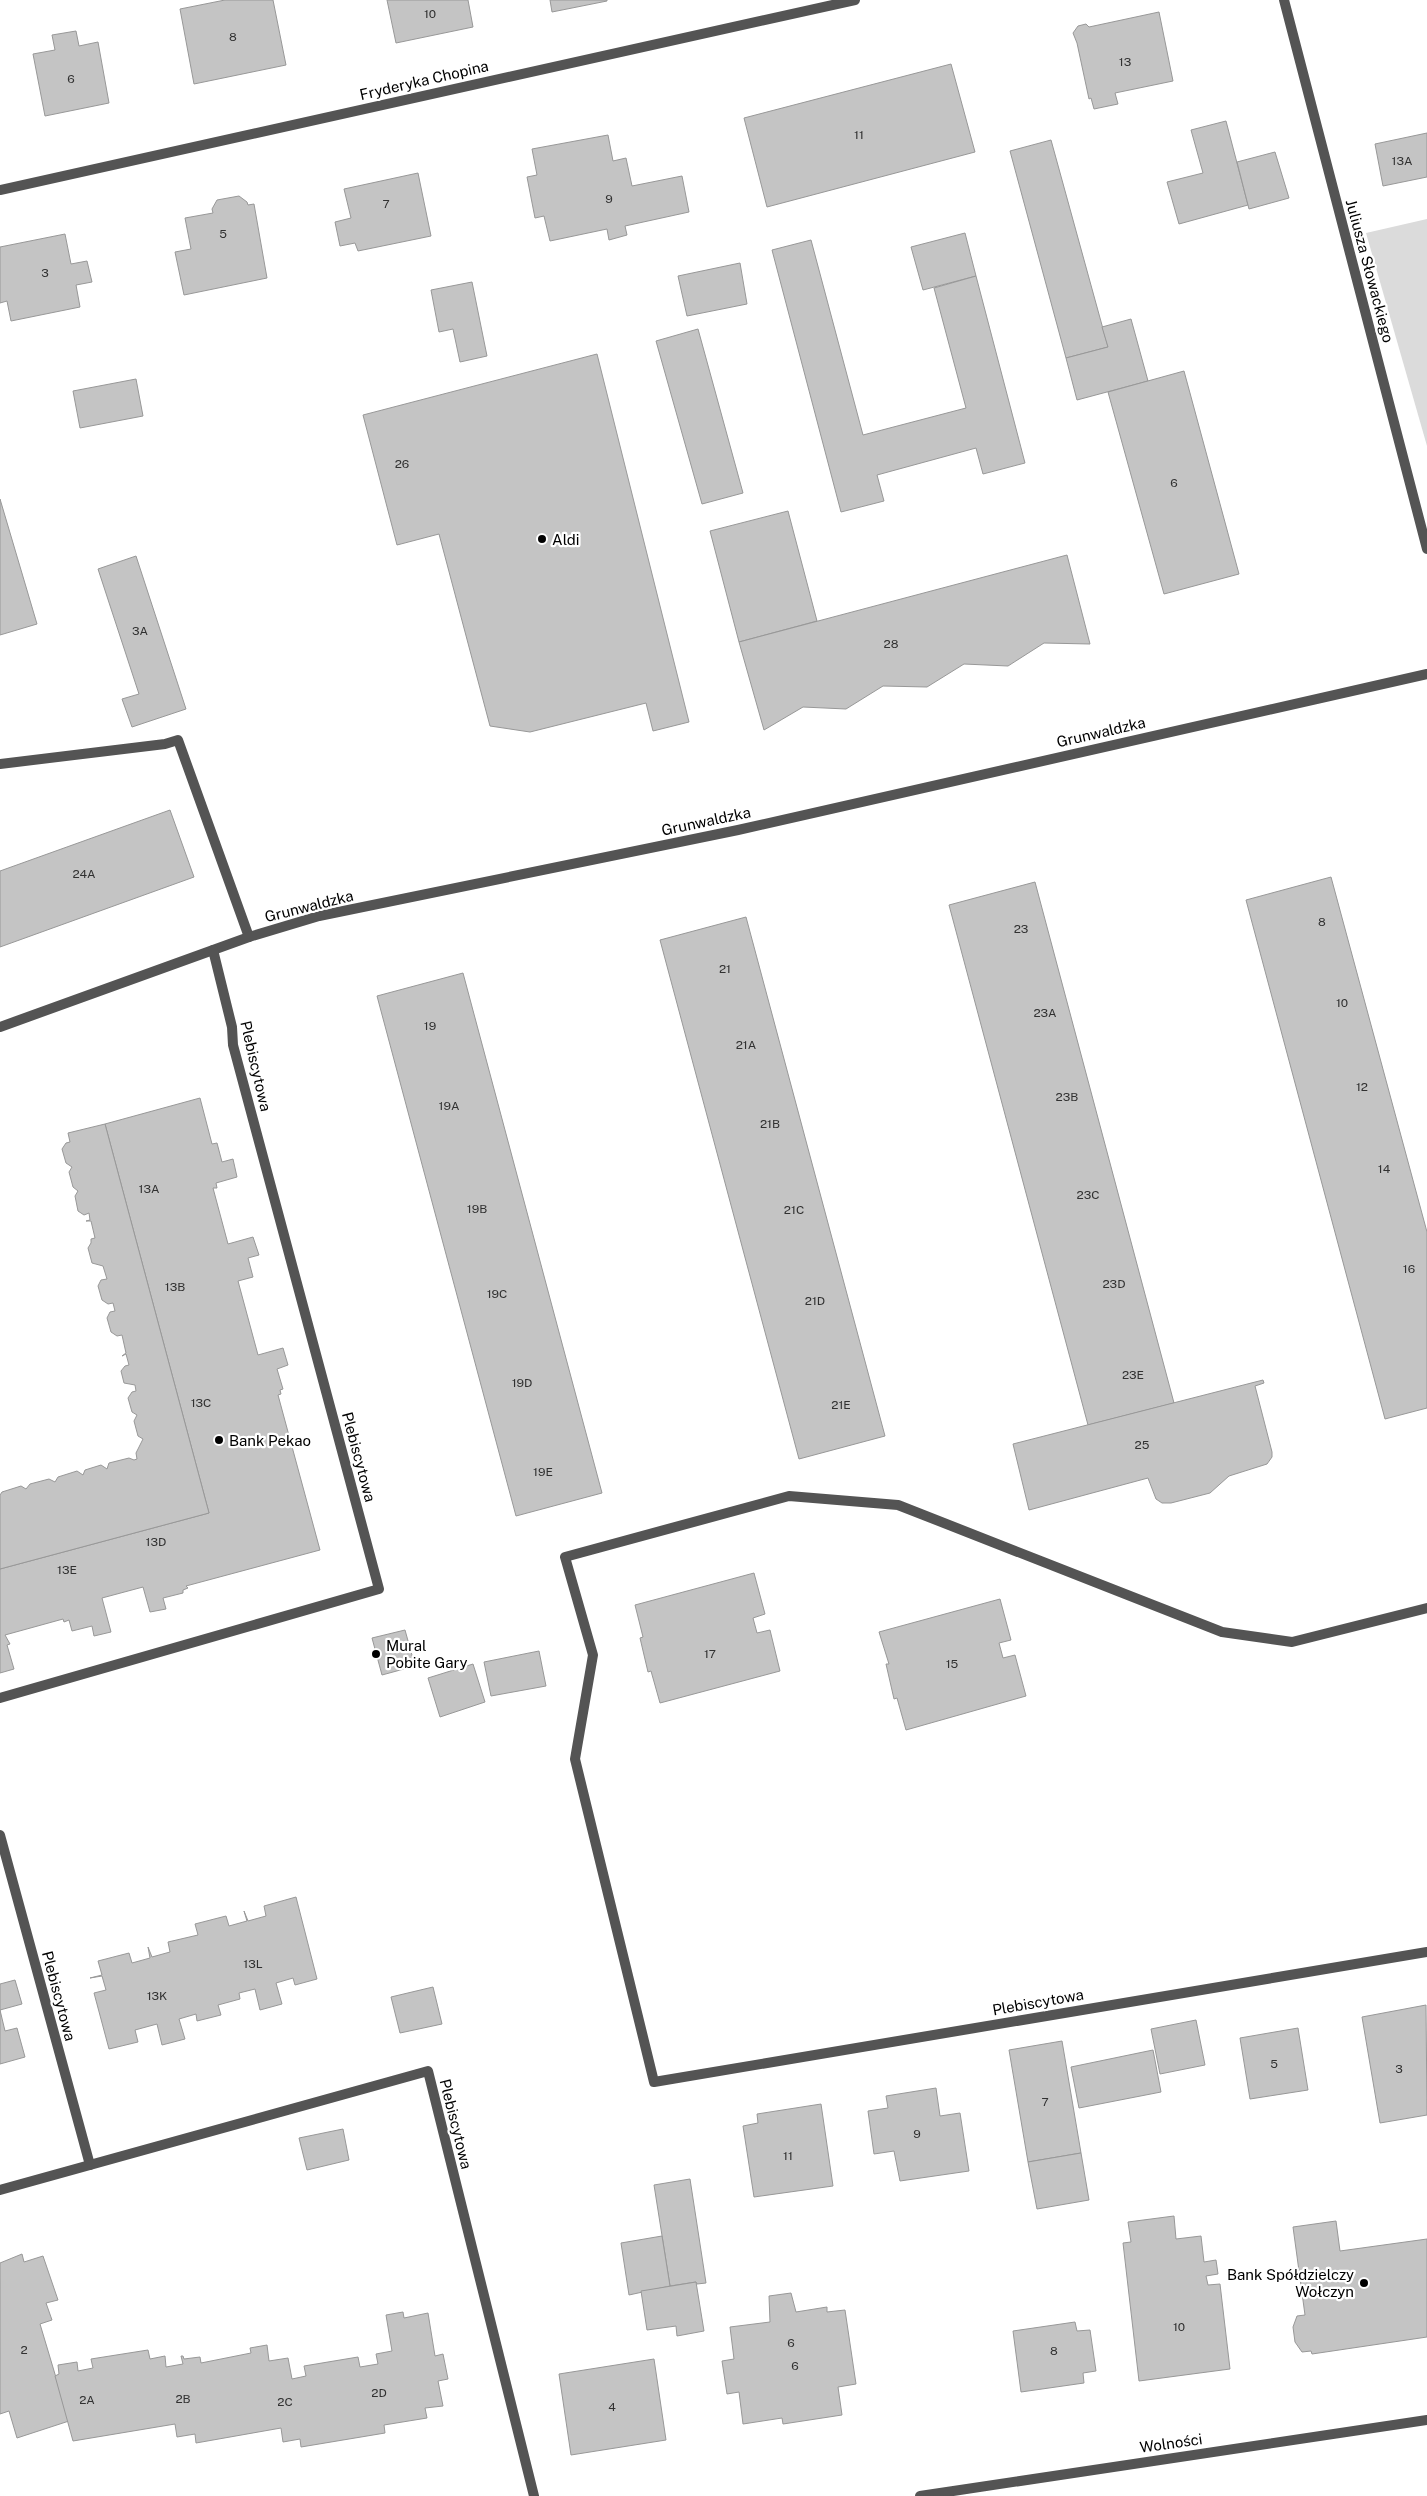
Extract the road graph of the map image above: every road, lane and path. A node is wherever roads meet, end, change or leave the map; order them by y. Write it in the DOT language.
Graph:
graph roads {
  1 [pos="854,0"];
  2 [pos="1284,0"];
  3 [pos="0,190"];
  4 [pos="1427,549"];
  5 [pos="1427,674"];
  6 [pos="0,764"];
  7 [pos="249,937"];
  8 [pos="213,950"];
  9 [pos="0,1027"];
  10 [pos="1427,1608"];
  11 [pos="0,1698"];
  12 [pos="0,1835"];
  13 [pos="1427,1952"];
  14 [pos="90,2164"];
  15 [pos="0,2190"];
  16 [pos="1427,2420"];
  17 [pos="534,2496"];
  18 [pos="920,2496"];
  1 -- 3 [label="street, Fryderyka Chopina"];
  2 -- 4 [label="street, Juliusza Słowackiego"];
  5 -- 7 [label="street, Grunwaldzka"];
  6 -- 7 [label="street"];
  7 -- 8 [label="street, Grunwaldzka"];
  8 -- 9 [label="street, Grunwaldzka"];
  8 -- 11 [label="street, Plebiscytowa"];
  10 -- 13 [label="street, Plebiscytowa"];
  12 -- 14 [label="street, Plebiscytowa"];
  14 -- 15 [label="street, Plebiscytowa"];
  14 -- 17 [label="street, Plebiscytowa"];
  16 -- 18 [label="street, Wolności"];
}
